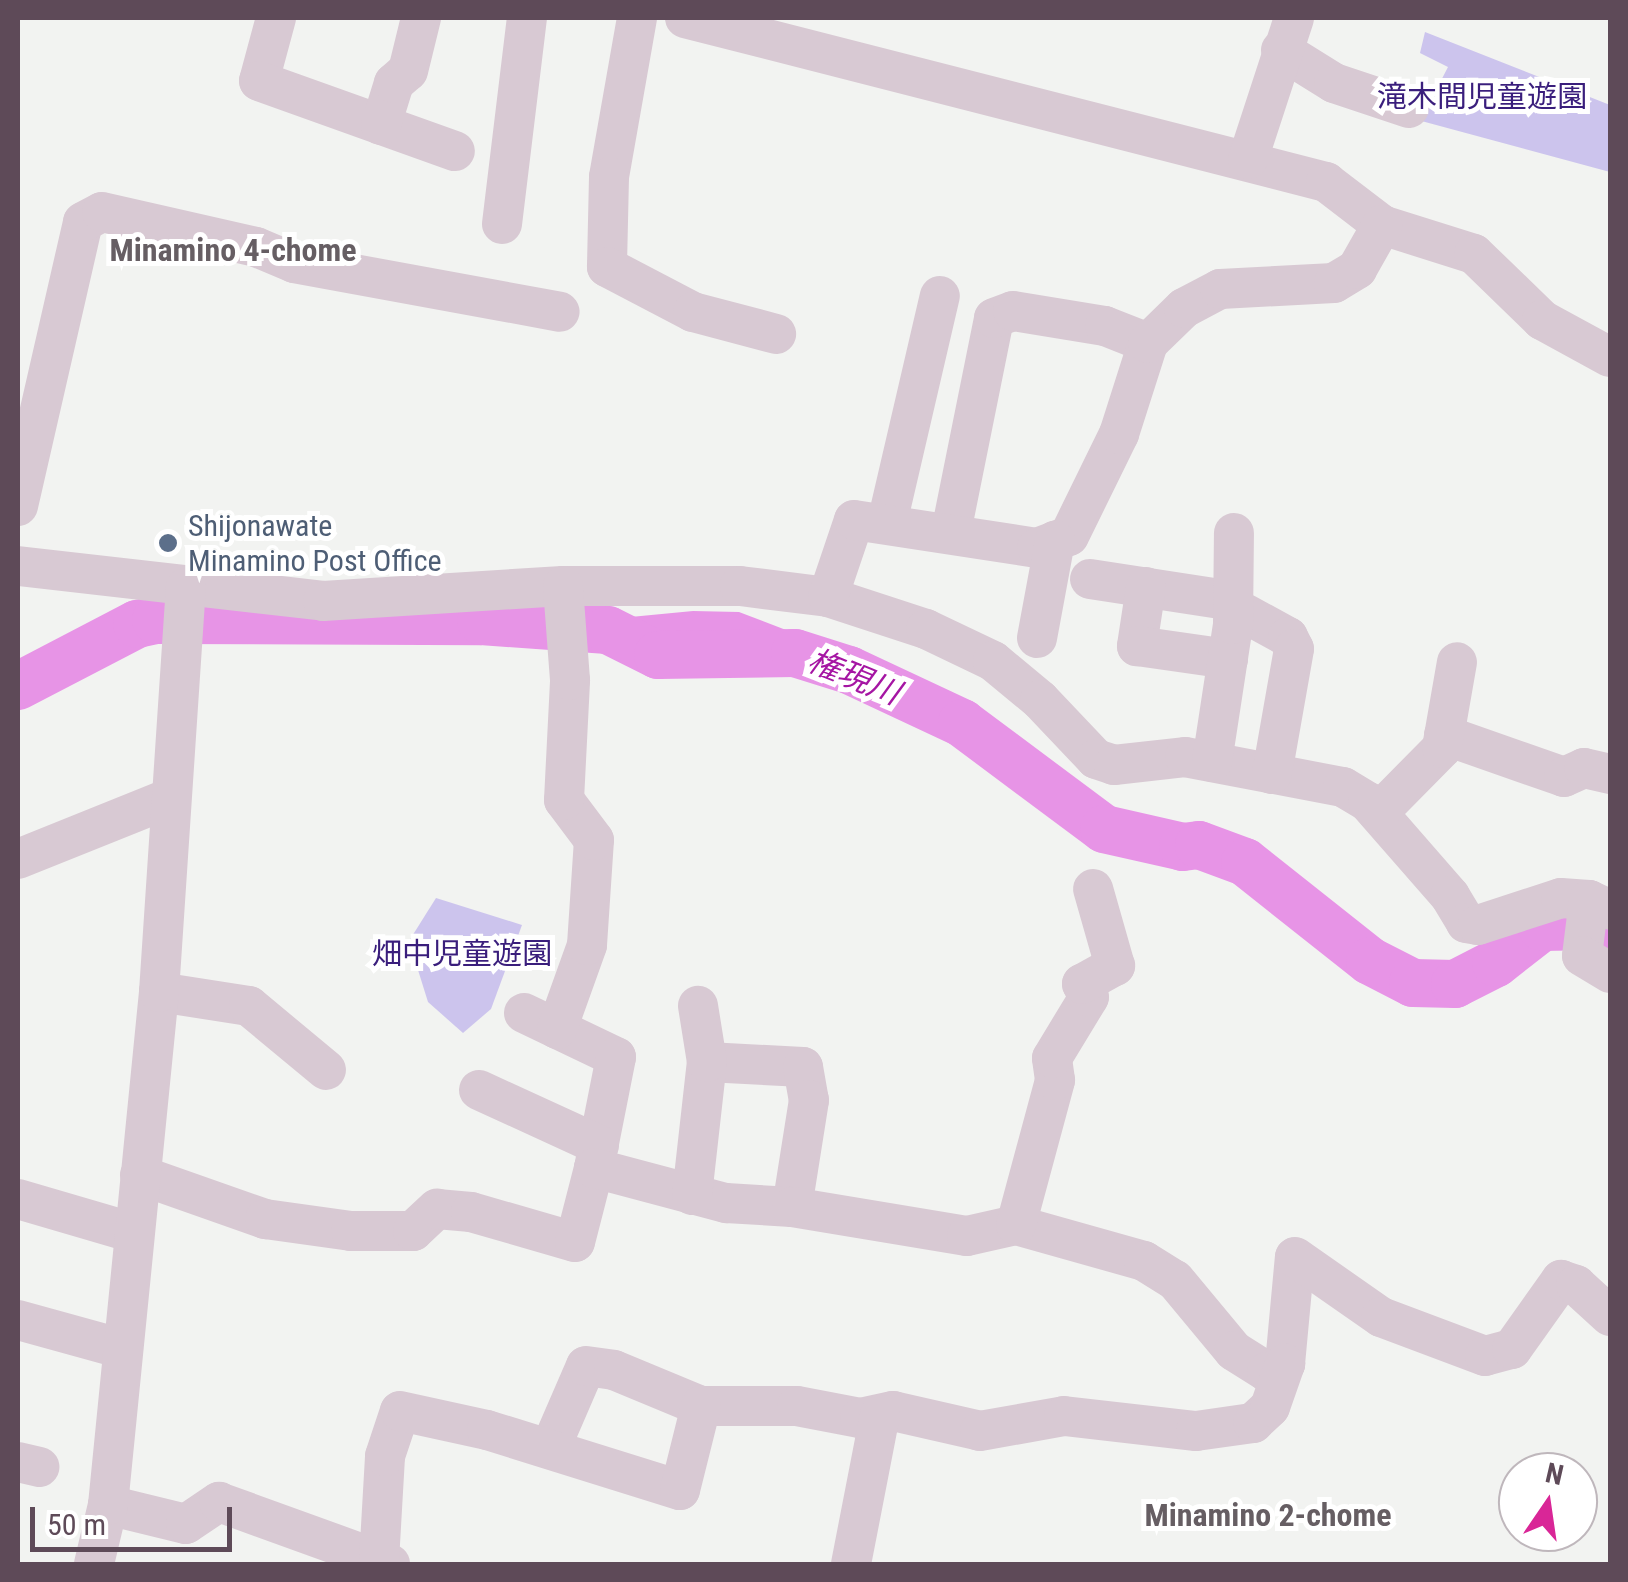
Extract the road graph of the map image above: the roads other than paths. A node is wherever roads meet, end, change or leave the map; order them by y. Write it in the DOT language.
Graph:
graph roads {
  1 [pos="276,18"];
  2 [pos="421,18"];
  3 [pos="527,18"];
  4 [pos="637,18"];
  5 [pos="685,18"];
  6 [pos="1288,27"];
  7 [pos="1409,108"];
  8 [pos="381,125"];
  9 [pos="455,152"];
  10 [pos="1248,158"];
  11 [pos="502,224"];
  12 [pos="1382,225"];
  13 [pos="940,296"];
  14 [pos="560,312"];
  15 [pos="776,334"];
  16 [pos="1148,344"];
  17 [pos="1610,357"];
  18 [pos="24,445"];
  19 [pos="18,506"];
  20 [pos="887,524"];
  21 [pos="951,532"];
  22 [pos="1234,533"];
  23 [pos="1055,541"];
  24 [pos="18,566"];
  25 [pos="1090,578"];
  26 [pos="1146,587"];
  27 [pos="828,598"];
  28 [pos="1240,608"];
  29 [pos="184,611"];
  30 [pos="565,613"];
  31 [pos="1037,638"];
  32 [pos="1228,659"];
  33 [pos="1457,662"];
  34 [pos="1444,735"];
  35 [pos="1212,762"];
  36 [pos="1272,774"];
  37 [pos="1610,774"];
  38 [pos="170,798"];
  39 [pos="1378,813"];
  40 [pos="18,859"];
  41 [pos="1093,889"];
  42 [pos="1592,918"];
  43 [pos="1610,973"];
  44 [pos="159,992"];
  45 [pos="698,1006"];
  46 [pos="707,1062"];
  47 [pos="326,1070"];
  48 [pos="478,1090"];
  49 [pos="596,1157"];
  50 [pos="140,1175"];
  51 [pos="692,1194"];
  52 [pos="18,1199"];
  53 [pos="792,1206"];
  54 [pos="1016,1225"];
  55 [pos="134,1233"];
  56 [pos="1610,1316"];
  57 [pos="18,1320"];
  58 [pos="123,1349"];
  59 [pos="1285,1364"];
  60 [pos="701,1406"];
  61 [pos="880,1415"];
  62 [pos="550,1449"];
  63 [pos="108,1505"];
  64 [pos="384,1563"];
  65 [pos="94,1564"];
  66 [pos="851,1564"];
  1 -- 8 [label="street"];
  2 -- 8 [label="street"];
  3 -- 11 [label="street"];
  4 -- 15 [label="street"];
  5 -- 10 [label="street"];
  6 -- 7 [label="street"];
  6 -- 10 [label="street"];
  8 -- 9 [label="street"];
  10 -- 12 [label="street"];
  12 -- 16 [label="street"];
  12 -- 17 [label="street"];
  13 -- 20 [label="street"];
  14 -- 18 [label="street"];
  16 -- 21 [label="street"];
  16 -- 23 [label="street"];
  18 -- 19 [label="street"];
  20 -- 21 [label="street"];
  20 -- 27 [label="street"];
  21 -- 23 [label="street"];
  22 -- 28 [label="street"];
  23 -- 31 [label="street"];
  24 -- 29 [label="street"];
  25 -- 26 [label="street"];
  26 -- 28 [label="street"];
  26 -- 32 [label="street"];
  27 -- 30 [label="street"];
  27 -- 35 [label="street"];
  28 -- 32 [label="street"];
  28 -- 36 [label="street"];
  29 -- 30 [label="street"];
  29 -- 38 [label="street"];
  30 -- 49 [label="street"];
  32 -- 35 [label="street"];
  33 -- 34 [label="street"];
  34 -- 37 [label="street"];
  34 -- 39 [label="street"];
  35 -- 36 [label="street"];
  36 -- 39 [label="street"];
  38 -- 40 [label="street"];
  38 -- 44 [label="street"];
  39 -- 42 [label="street"];
  41 -- 54 [label="street"];
  42 -- 43 [label="street"];
  44 -- 47 [label="street"];
  44 -- 50 [label="street"];
  45 -- 46 [label="street"];
  46 -- 51 [label="street"];
  46 -- 53 [label="street"];
  48 -- 49 [label="street"];
  49 -- 50 [label="street"];
  49 -- 51 [label="street"];
  50 -- 55 [label="street"];
  51 -- 53 [label="street"];
  52 -- 55 [label="street"];
  53 -- 54 [label="street"];
  54 -- 59 [label="street"];
  55 -- 58 [label="street"];
  56 -- 59 [label="street"];
  57 -- 58 [label="street"];
  58 -- 63 [label="street"];
  59 -- 61 [label="street"];
  60 -- 61 [label="street"];
  60 -- 62 [label="street"];
  60 -- 62 [label="street"];
  61 -- 66 [label="street"];
  62 -- 64 [label="street"];
  63 -- 64 [label="street"];
  63 -- 65 [label="street"];
}
